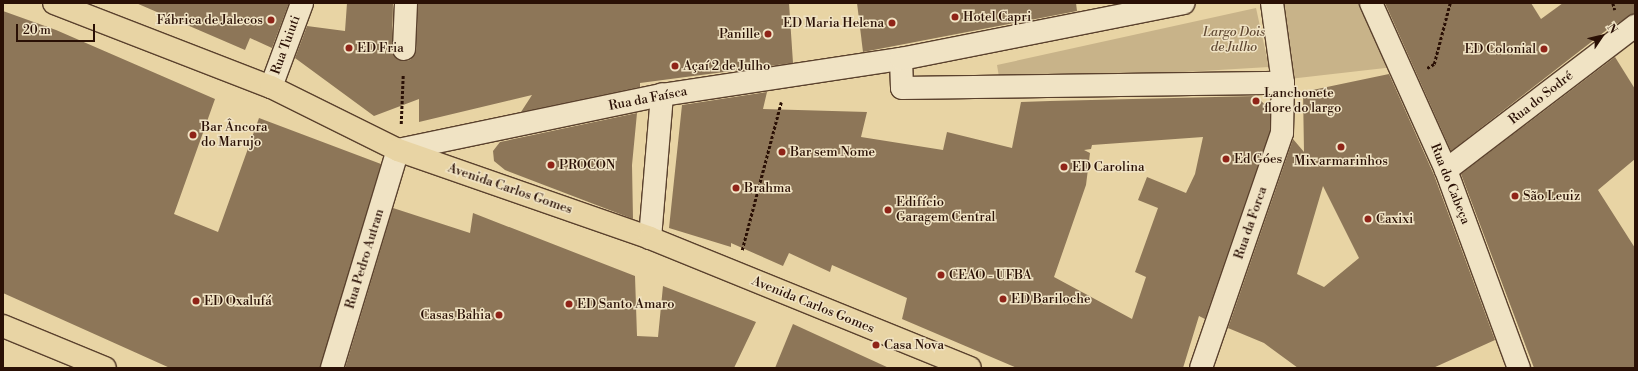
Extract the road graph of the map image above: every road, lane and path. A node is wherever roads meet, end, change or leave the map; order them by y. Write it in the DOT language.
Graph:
graph roads {
  1 [pos="54,3"];
  2 [pos="302,3"];
  3 [pos="406,3"];
  4 [pos="1184,3"];
  5 [pos="1272,3"];
  6 [pos="1371,3"];
  7 [pos="1450,3"];
  8 [pos="1635,26"];
  9 [pos="404,49"];
  10 [pos="901,59"];
  11 [pos="1406,82"];
  12 [pos="1283,83"];
  13 [pos="271,87"];
  14 [pos="662,95"];
  15 [pos="778,110"];
  16 [pos="398,150"];
  17 [pos="1446,170"];
  18 [pos="650,238"];
  19 [pos="736,274"];
  20 [pos="3,326"];
  21 [pos="105,368"];
  22 [pos="332,368"];
  23 [pos="970,368"];
  24 [pos="1201,368"];
  25 [pos="1519,368"];
  1 -- 13 [label="main road, Avenida Carlos Gomes"];
  2 -- 13 [label="street, Rua Tuiuti"];
  3 -- 9 [label="street"];
  4 -- 10 [label="street"];
  5 -- 12 [label="street, Rua da Forca"];
  6 -- 11 [label="street, Rua do Cabeça"];
  7 -- 11 [label="path"];
  8 -- 17 [label="street, Rua do Sodré"];
  9 -- 16 [label="path"];
  10 -- 12 [label="street"];
  10 -- 14 [label="street, Rua da Faísca"];
  11 -- 17 [label="street, Rua do Cabeça"];
  12 -- 24 [label="street, Rua da Forca"];
  13 -- 16 [label="main road, Avenida Carlos Gomes"];
  14 -- 16 [label="street, Rua da Faísca"];
  14 -- 18 [label="street"];
  15 -- 19 [label="path"];
  16 -- 18 [label="main road, Avenida Carlos Gomes"];
  16 -- 22 [label="street, Rua Pedro Autran"];
  17 -- 25 [label="street, Rua do Cabeça"];
  18 -- 19 [label="main road, Avenida Carlos Gomes"];
  19 -- 23 [label="main road, Avenida Carlos Gomes"];
  20 -- 21 [label="main road"];
}
